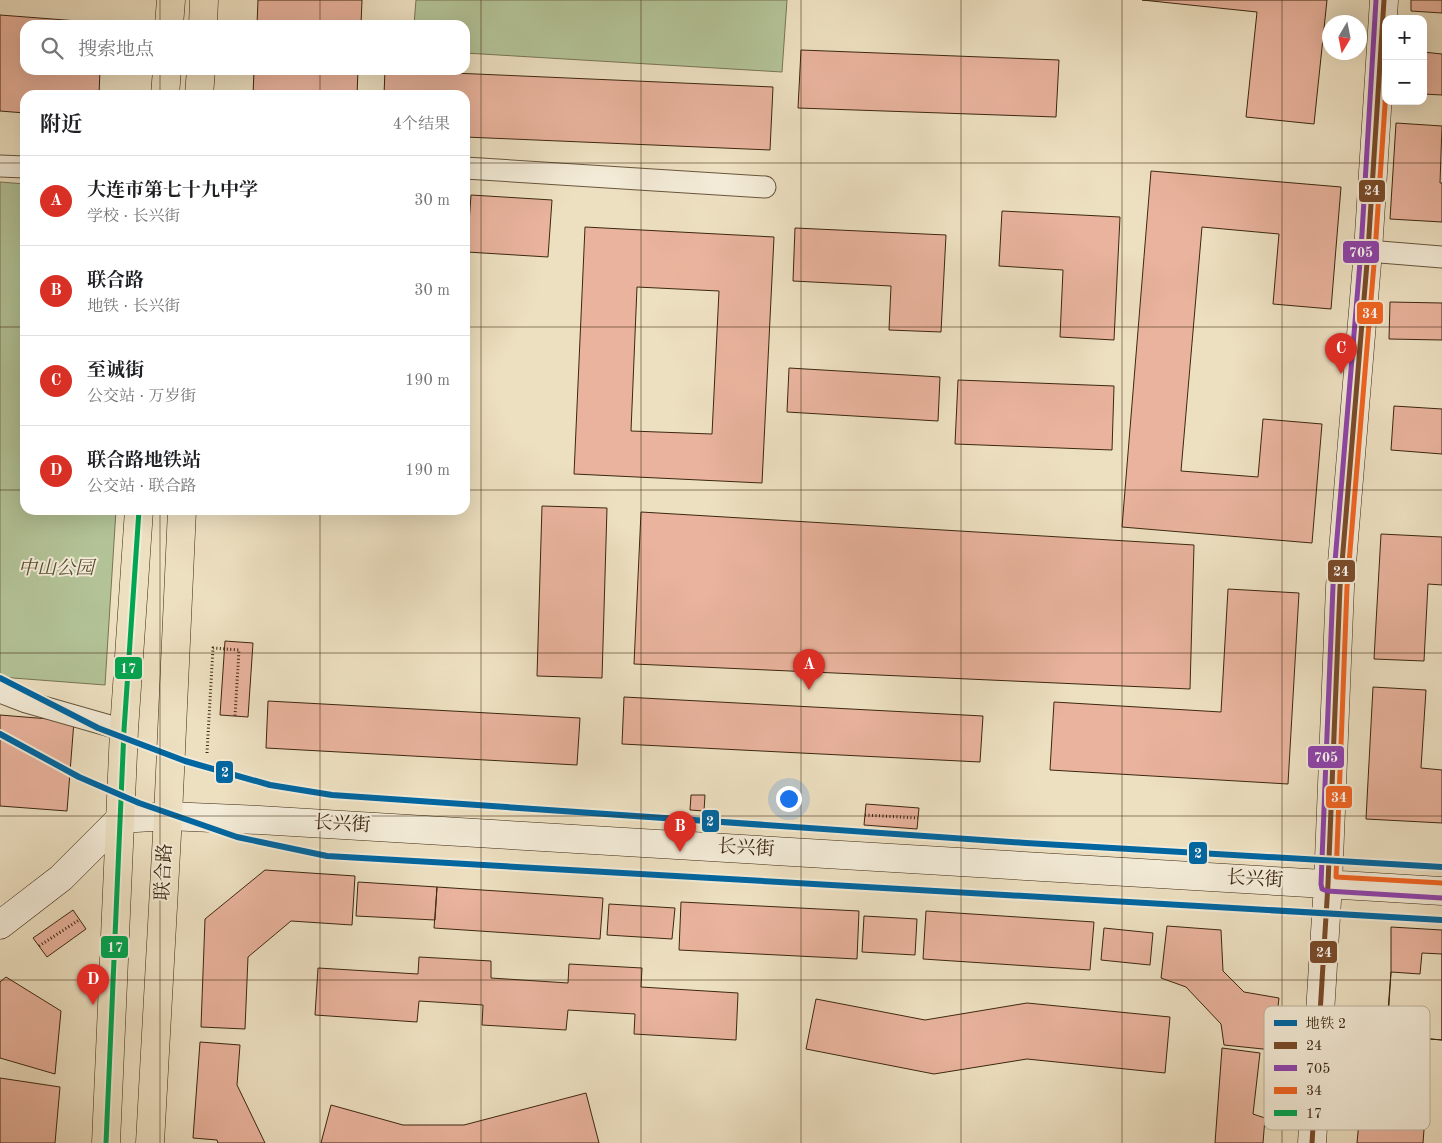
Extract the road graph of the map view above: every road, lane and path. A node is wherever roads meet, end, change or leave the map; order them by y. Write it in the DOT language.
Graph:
graph roads {
  1 [pos="170,0"];
  2 [pos="204,0"];
  3 [pos="1384,0"];
  4 [pos="169,20"];
  5 [pos="203,20"];
  6 [pos="167,75"];
  7 [pos="201,75"];
  8 [pos="165,90"];
  9 [pos="199,90"];
  10 [pos="0,166"];
  11 [pos="20,167"];
  12 [pos="470,168"];
  13 [pos="765,187"];
  14 [pos="1368,251"];
  15 [pos="1442,257"];
  16 [pos="139,515"];
  17 [pos="182,515"];
  18 [pos="0,692"];
  19 [pos="235,716"];
  20 [pos="124,730"];
  21 [pos="207,753"];
  22 [pos="865,815"];
  23 [pos="168,816"];
  24 [pos="918,818"];
  25 [pos="120,819"];
  26 [pos="1328,884"];
  27 [pos="1442,891"];
  28 [pos="79,920"];
  29 [pos="0,925"];
  30 [pos="39,946"];
  31 [pos="1320,1006"];
  32 [pos="1313,1130"];
  33 [pos="106,1143"];
  34 [pos="150,1143"];
  35 [pos="1312,1143"];
  1 -- 4 [label="main road"];
  2 -- 5 [label="main road"];
  3 -- 14 [label="street"];
  6 -- 8 [label="main road"];
  7 -- 9 [label="main road"];
  10 -- 11 [label="street"];
  12 -- 13 [label="street"];
  14 -- 15 [label="street"];
  14 -- 26 [label="street"];
  16 -- 20 [label="main road"];
  17 -- 23 [label="main road, 联合路"];
  18 -- 20 [label="street"];
  19 -- 21 [label="path"];
  20 -- 25 [label="main road"];
  22 -- 24 [label="path"];
  23 -- 25 [label="street, 长兴街"];
  23 -- 26 [label="street, 长兴街"];
  23 -- 34 [label="main road, 联合路"];
  25 -- 29 [label="street"];
  25 -- 33 [label="main road"];
  26 -- 27 [label="street, 长兴街"];
  26 -- 31 [label="street"];
  28 -- 30 [label="path"];
  32 -- 35 [label="street"];
}
